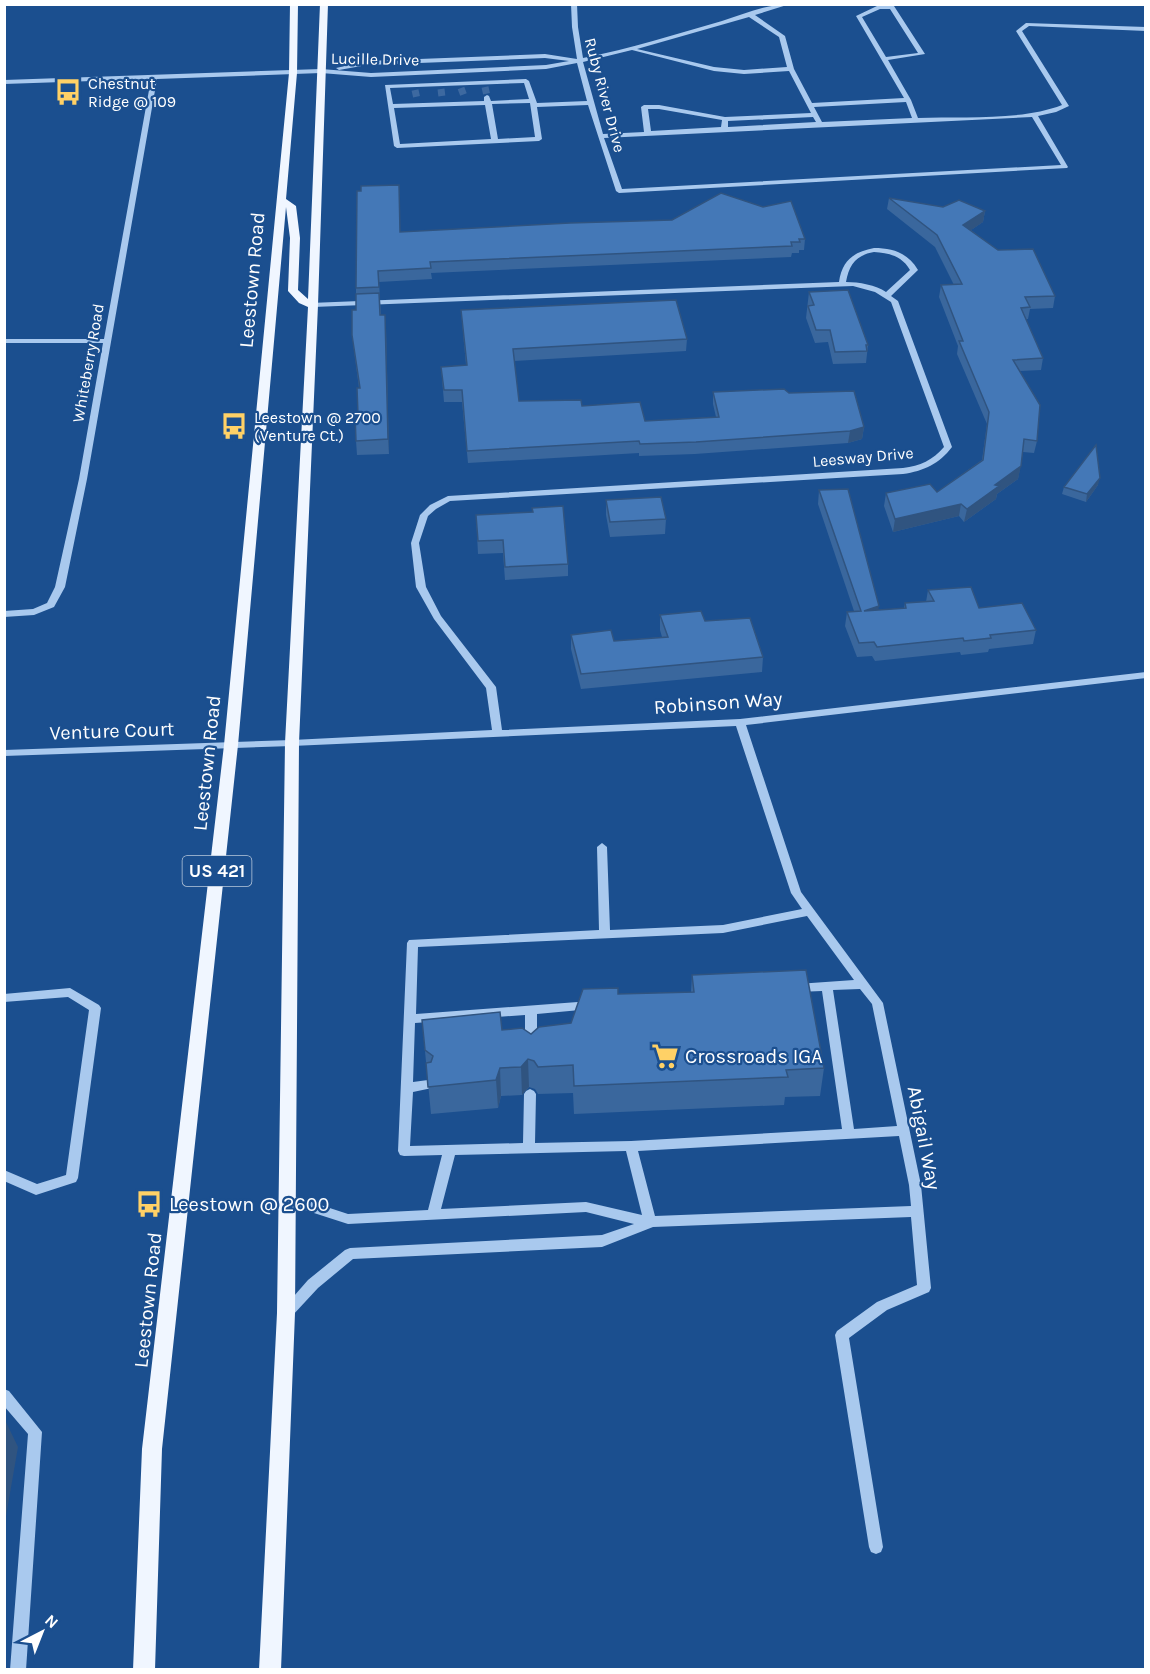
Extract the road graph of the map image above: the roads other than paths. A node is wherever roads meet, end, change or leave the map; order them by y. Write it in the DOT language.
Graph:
graph roads {
  1 [pos="294,4"];
  2 [pos="324,4"];
  3 [pos="574,4"];
  4 [pos="787,4"];
  5 [pos="749,14"];
  6 [pos="1146,30"];
  7 [pos="632,49"];
  8 [pos="884,58"];
  9 [pos="580,60"];
  10 [pos="792,69"];
  11 [pos="321,71"];
  12 [pos="293,73"];
  13 [pos="426,73"];
  14 [pos="153,77"];
  15 [pos="4,82"];
  16 [pos="427,84"];
  17 [pos="488,99"];
  18 [pos="908,100"];
  19 [pos="533,103"];
  20 [pos="592,103"];
  21 [pos="810,105"];
  22 [pos="390,106"];
  23 [pos="815,115"];
  24 [pos="1034,115"];
  25 [pos="725,119"];
  26 [pos="916,120"];
  27 [pos="820,124"];
  28 [pos="724,131"];
  29 [pos="648,134"];
  30 [pos="601,136"];
  31 [pos="495,141"];
  32 [pos="280,199"];
  33 [pos="842,284"];
  34 [pos="888,295"];
  35 [pos="313,304"];
  36 [pos="4,341"];
  37 [pos="107,341"];
  38 [pos="4,614"];
  39 [pos="1146,675"];
  40 [pos="740,722"];
  41 [pos="497,733"];
  42 [pos="292,743"];
  43 [pos="231,745"];
  44 [pos="4,753"];
  45 [pos="602,847"];
  46 [pos="810,911"];
  47 [pos="604,935"];
  48 [pos="863,984"];
  49 [pos="827,987"];
  50 [pos="780,989"];
  51 [pos="4,998"];
  52 [pos="607,1004"];
  53 [pos="531,1009"];
  54 [pos="410,1019"];
  55 [pos="531,1055"];
  56 [pos="428,1085"];
  57 [pos="407,1088"];
  58 [pos="530,1094"];
  59 [pos="904,1131"];
  60 [pos="849,1135"];
  61 [pos="630,1146"];
  62 [pos="529,1148"];
  63 [pos="450,1149"];
  64 [pos="4,1175"];
  65 [pos="287,1199"];
  66 [pos="917,1211"];
  67 [pos="434,1215"];
  68 [pos="650,1222"];
  69 [pos="286,1313"];
  70 [pos="4,1395"];
  71 [pos="876,1548"];
  72 [pos="18,1670"];
  73 [pos="144,1670"];
  74 [pos="270,1670"];
  1 -- 12 [label="main road, Leestown Road / US 421"];
  2 -- 11 [label="main road"];
  3 -- 9 [label="street, Ruby River Drive"];
  4 -- 5 [label="street, Lucille Drive"];
  5 -- 7 [label="street, Lucille Drive"];
  5 -- 10 [label="street"];
  6 -- 24 [label="street"];
  7 -- 9 [label="street, Lucille Drive"];
  7 -- 10 [label="street"];
  8 -- 8 [label="street"];
  8 -- 18 [label="street"];
  9 -- 11 [label="street, Lucille Drive"];
  9 -- 13 [label="street, Lucille Drive"];
  9 -- 20 [label="street, Ruby River Drive"];
  10 -- 21 [label="street"];
  11 -- 12 [label="street"];
  11 -- 13 [label="street, Lucille Drive"];
  11 -- 35 [label="main road"];
  12 -- 14 [label="street"];
  12 -- 32 [label="main road, Leestown Road / US 421"];
  13 -- 16 [label="street"];
  14 -- 15 [label="street"];
  14 -- 37 [label="street, Whiteberry Road"];
  16 -- 19 [label="street"];
  16 -- 22 [label="street"];
  17 -- 19 [label="street"];
  17 -- 22 [label="street"];
  17 -- 31 [label="street"];
  18 -- 21 [label="street"];
  18 -- 26 [label="street"];
  19 -- 20 [label="street"];
  19 -- 31 [label="street"];
  20 -- 30 [label="street, Ruby River Drive"];
  21 -- 23 [label="street"];
  22 -- 31 [label="street"];
  23 -- 25 [label="street"];
  23 -- 27 [label="street"];
  24 -- 26 [label="street"];
  24 -- 30 [label="street, Ruby River Drive"];
  25 -- 28 [label="street"];
  25 -- 29 [label="street"];
  26 -- 27 [label="street"];
  27 -- 28 [label="street"];
  28 -- 29 [label="street"];
  29 -- 30 [label="street"];
  32 -- 35 [label="main road"];
  32 -- 43 [label="main road, Leestown Road / US 421"];
  33 -- 34 [label="street"];
  33 -- 34 [label="street"];
  33 -- 35 [label="street"];
  34 -- 41 [label="street, Leesway Drive"];
  35 -- 42 [label="main road"];
  36 -- 37 [label="street"];
  37 -- 38 [label="street, Whiteberry Road"];
  39 -- 40 [label="street, Robinson Way"];
  40 -- 41 [label="street, Robinson Way"];
  40 -- 46 [label="street, Abigail Way"];
  41 -- 42 [label="street, Robinson Way"];
  42 -- 43 [label="street, Venture Court"];
  42 -- 65 [label="main road"];
  43 -- 44 [label="street, Venture Court"];
  43 -- 73 [label="main road, Leestown Road / US 421"];
  45 -- 47 [label="street"];
  46 -- 47 [label="street"];
  46 -- 48 [label="street, Abigail Way"];
  47 -- 54 [label="street"];
  48 -- 49 [label="street"];
  48 -- 59 [label="street, Abigail Way"];
  49 -- 50 [label="street"];
  49 -- 60 [label="street"];
  51 -- 64 [label="street"];
  52 -- 53 [label="street"];
  53 -- 54 [label="street"];
  53 -- 55 [label="street"];
  54 -- 57 [label="street"];
  56 -- 57 [label="street"];
  57 -- 63 [label="street"];
  58 -- 62 [label="street"];
  59 -- 60 [label="street"];
  59 -- 66 [label="street, Abigail Way"];
  60 -- 61 [label="street"];
  61 -- 62 [label="street"];
  61 -- 68 [label="street"];
  62 -- 63 [label="street"];
  63 -- 67 [label="street"];
  65 -- 67 [label="street"];
  65 -- 69 [label="main road"];
  66 -- 68 [label="street"];
  66 -- 71 [label="street, Abigail Way"];
  67 -- 68 [label="street"];
  68 -- 69 [label="street"];
  69 -- 74 [label="main road"];
  70 -- 72 [label="street"];
}
